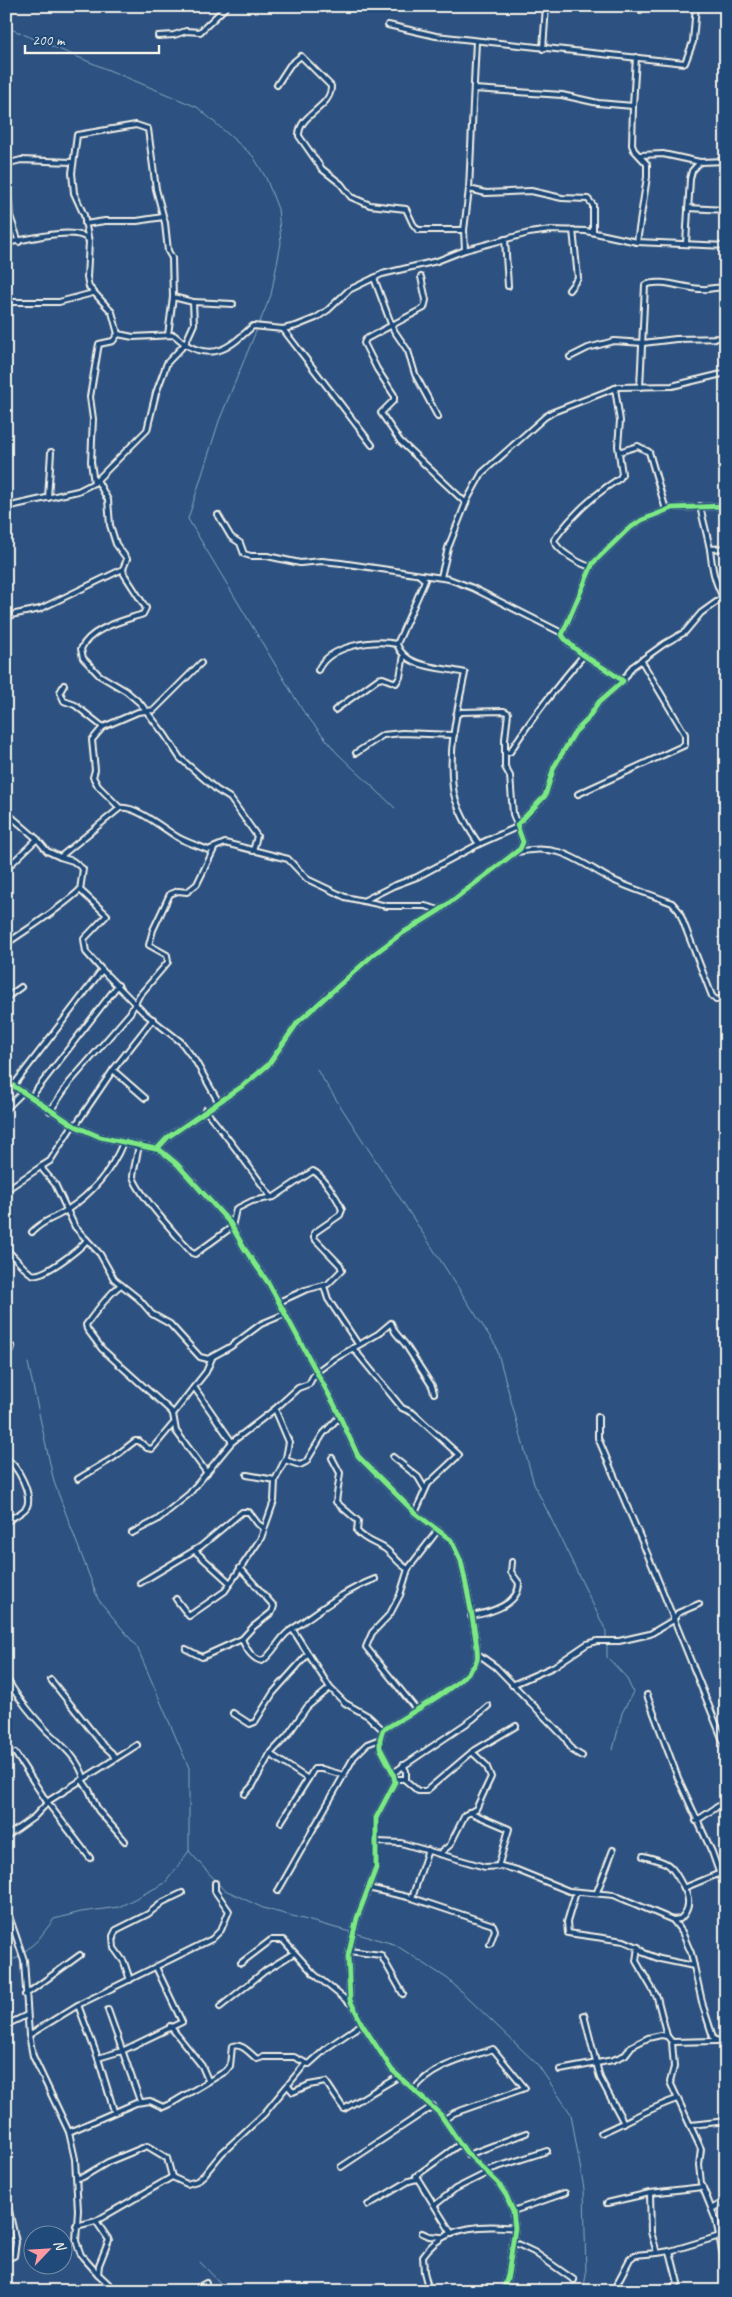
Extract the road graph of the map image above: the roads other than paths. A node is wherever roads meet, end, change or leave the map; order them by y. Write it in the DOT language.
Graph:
graph roads {
  1 [pos="226,6"];
  2 [pos="546,6"];
  3 [pos="696,6"];
  4 [pos="388,25"];
  5 [pos="158,36"];
  6 [pos="476,41"];
  7 [pos="543,49"];
  8 [pos="636,57"];
  9 [pos="277,85"];
  10 [pos="474,89"];
  11 [pos="633,106"];
  12 [pos="640,155"];
  13 [pos="726,161"];
  14 [pos="72,162"];
  15 [pos="700,162"];
  16 [pos="6,164"];
  17 [pos="469,189"];
  18 [pos="9,201"];
  19 [pos="688,208"];
  20 [pos="726,210"];
  21 [pos="163,217"];
  22 [pos="85,224"];
  23 [pos="464,230"];
  24 [pos="573,230"];
  25 [pos="593,232"];
  26 [pos="88,239"];
  27 [pos="505,239"];
  28 [pos="19,242"];
  29 [pos="637,242"];
  30 [pos="6,243"];
  31 [pos="686,243"];
  32 [pos="726,246"];
  33 [pos="465,250"];
  34 [pos="421,276"];
  35 [pos="374,278"];
  36 [pos="508,286"];
  37 [pos="726,288"];
  38 [pos="569,290"];
  39 [pos="93,293"];
  40 [pos="172,297"];
  41 [pos="6,302"];
  42 [pos="193,302"];
  43 [pos="233,304"];
  44 [pos="392,323"];
  45 [pos="283,329"];
  46 [pos="118,334"];
  47 [pos="168,335"];
  48 [pos="726,338"];
  49 [pos="643,343"];
  50 [pos="185,344"];
  51 [pos="570,357"];
  52 [pos="726,373"];
  53 [pos="640,387"];
  54 [pos="615,388"];
  55 [pos="438,417"];
  56 [pos="372,445"];
  57 [pos="51,452"];
  58 [pos="619,452"];
  59 [pos="96,481"];
  60 [pos="48,498"];
  61 [pos="466,503"];
  62 [pos="700,506"];
  63 [pos="726,506"];
  64 [pos="6,507"];
  65 [pos="666,510"];
  66 [pos="218,515"];
  67 [pos="726,548"];
  68 [pos="710,549"];
  69 [pos="591,567"];
  70 [pos="123,569"];
  71 [pos="420,576"];
  72 [pos="441,578"];
  73 [pos="724,596"];
  74 [pos="6,616"];
  75 [pos="562,633"];
  76 [pos="397,644"];
  77 [pos="404,655"];
  78 [pos="584,655"];
  79 [pos="641,660"];
  80 [pos="202,663"];
  81 [pos="318,670"];
  82 [pos="623,681"];
  83 [pos="64,686"];
  84 [pos="335,710"];
  85 [pos="148,712"];
  86 [pos="456,715"];
  87 [pos="103,727"];
  88 [pos="454,734"];
  89 [pos="356,753"];
  90 [pos="505,753"];
  91 [pos="578,794"];
  92 [pos="6,798"];
  93 [pos="6,803"];
  94 [pos="120,808"];
  95 [pos="6,812"];
  96 [pos="517,826"];
  97 [pos="36,839"];
  98 [pos="479,844"];
  99 [pos="214,848"];
  100 [pos="254,851"];
  101 [pos="516,852"];
  102 [pos="60,857"];
  103 [pos="6,869"];
  104 [pos="80,890"];
  105 [pos="363,901"];
  106 [pos="440,910"];
  107 [pos="6,944"];
  108 [pos="102,970"];
  109 [pos="118,985"];
  110 [pos="21,987"];
  111 [pos="726,997"];
  112 [pos="6,998"];
  113 [pos="135,1003"];
  114 [pos="153,1019"];
  115 [pos="113,1070"];
  116 [pos="6,1081"];
  117 [pos="13,1086"];
  118 [pos="23,1092"];
  119 [pos="30,1097"];
  120 [pos="145,1098"];
  121 [pos="218,1101"];
  122 [pos="6,1109"];
  123 [pos="205,1110"];
  124 [pos="50,1111"];
  125 [pos="74,1125"];
  126 [pos="123,1143"];
  127 [pos="139,1146"];
  128 [pos="156,1149"];
  129 [pos="42,1166"];
  130 [pos="6,1190"];
  131 [pos="270,1197"];
  132 [pos="67,1210"];
  133 [pos="232,1227"];
  134 [pos="32,1232"];
  135 [pos="87,1240"];
  136 [pos="6,1249"];
  137 [pos="121,1285"];
  138 [pos="324,1286"];
  139 [pos="279,1302"];
  140 [pos="285,1314"];
  141 [pos="358,1344"];
  142 [pos="12,1347"];
  143 [pos="354,1348"];
  144 [pos="6,1355"];
  145 [pos="212,1358"];
  146 [pos="315,1373"];
  147 [pos="194,1387"];
  148 [pos="434,1393"];
  149 [pos="275,1410"];
  150 [pos="173,1414"];
  151 [pos="340,1416"];
  152 [pos="598,1417"];
  153 [pos="173,1424"];
  154 [pos="232,1442"];
  155 [pos="394,1457"];
  156 [pos="332,1458"];
  157 [pos="6,1459"];
  158 [pos="285,1460"];
  159 [pos="206,1473"];
  160 [pos="246,1475"];
  161 [pos="78,1479"];
  162 [pos="275,1480"];
  163 [pos="425,1489"];
  164 [pos="6,1510"];
  165 [pos="415,1513"];
  166 [pos="7,1521"];
  167 [pos="264,1528"];
  168 [pos="438,1530"];
  169 [pos="132,1533"];
  170 [pos="195,1551"];
  171 [pos="512,1562"];
  172 [pos="240,1568"];
  173 [pos="408,1570"];
  174 [pos="375,1579"];
  175 [pos="140,1583"];
  176 [pos="230,1583"];
  177 [pos="176,1599"];
  178 [pos="699,1604"];
  179 [pos="471,1616"];
  180 [pos="672,1619"];
  181 [pos="293,1630"];
  182 [pos="242,1640"];
  183 [pos="186,1649"];
  184 [pos="308,1654"];
  185 [pos="478,1654"];
  186 [pos="6,1677"];
  187 [pos="51,1680"];
  188 [pos="512,1685"];
  189 [pos="330,1688"];
  190 [pos="647,1695"];
  191 [pos="488,1706"];
  192 [pos="416,1710"];
  193 [pos="233,1713"];
  194 [pos="516,1726"];
  195 [pos="383,1730"];
  196 [pos="380,1739"];
  197 [pos="137,1745"];
  198 [pos="726,1748"];
  199 [pos="472,1752"];
  200 [pos="15,1753"];
  201 [pos="270,1754"];
  202 [pos="582,1756"];
  203 [pos="115,1759"];
  204 [pos="403,1765"];
  205 [pos="393,1773"];
  206 [pos="343,1775"];
  207 [pos="83,1779"];
  208 [pos="308,1779"];
  209 [pos="395,1779"];
  210 [pos="406,1780"];
  211 [pos="245,1794"];
  212 [pos="726,1801"];
  213 [pos="47,1802"];
  214 [pos="469,1812"];
  215 [pos="696,1821"];
  216 [pos="281,1822"];
  217 [pos="6,1836"];
  218 [pos="125,1840"];
  219 [pos="377,1842"];
  220 [pos="428,1850"];
  221 [pos="613,1850"];
  222 [pos="439,1854"];
  223 [pos="643,1856"];
  224 [pos="90,1858"];
  225 [pos="498,1867"];
  226 [pos="718,1874"];
  227 [pos="215,1883"];
  228 [pos="368,1888"];
  229 [pos="684,1888"];
  230 [pos="278,1891"];
  231 [pos="576,1892"];
  232 [pos="598,1892"];
  233 [pos="726,1892"];
  234 [pos="182,1893"];
  235 [pos="412,1898"];
  236 [pos="7,1909"];
  237 [pos="673,1920"];
  238 [pos="490,1944"];
  239 [pos="638,1948"];
  240 [pos="349,1951"];
  241 [pos="294,1953"];
  242 [pos="80,1955"];
  243 [pos="241,1963"];
  244 [pos="694,1966"];
  245 [pos="156,1967"];
  246 [pos="130,1980"];
  247 [pos="402,1994"];
  248 [pos="25,1995"];
  249 [pos="78,2005"];
  250 [pos="220,2006"];
  251 [pos="352,2006"];
  252 [pos="108,2010"];
  253 [pos="27,2015"];
  254 [pos="584,2015"];
  255 [pos="362,2024"];
  256 [pos="6,2025"];
  257 [pos="170,2026"];
  258 [pos="29,2034"];
  259 [pos="667,2036"];
  260 [pos="726,2039"];
  261 [pos="716,2041"];
  262 [pos="672,2042"];
  263 [pos="122,2051"];
  264 [pos="98,2058"];
  265 [pos="306,2063"];
  266 [pos="596,2063"];
  267 [pos="560,2070"];
  268 [pos="398,2077"];
  269 [pos="208,2080"];
  270 [pos="288,2086"];
  271 [pos="414,2090"];
  272 [pos="676,2099"];
  273 [pos="140,2101"];
  274 [pos="433,2106"];
  275 [pos="114,2111"];
  276 [pos="445,2119"];
  277 [pos="726,2121"];
  278 [pos="624,2123"];
  279 [pos="691,2125"];
  280 [pos="69,2132"];
  281 [pos="601,2132"];
  282 [pos="526,2133"];
  283 [pos="460,2144"];
  284 [pos="546,2151"];
  285 [pos="468,2155"];
  286 [pos="341,2166"];
  287 [pos="486,2172"];
  288 [pos="172,2177"];
  289 [pos="77,2178"];
  290 [pos="417,2180"];
  291 [pos="702,2188"];
  292 [pos="565,2194"];
  293 [pos="650,2194"];
  294 [pos="6,2197"];
  295 [pos="726,2200"];
  296 [pos="607,2203"];
  297 [pos="7,2204"];
  298 [pos="368,2205"];
  299 [pos="435,2205"];
  300 [pos="712,2209"];
  301 [pos="513,2211"];
  302 [pos="96,2220"];
  303 [pos="76,2226"];
  304 [pos="515,2228"];
  305 [pos="422,2233"];
  306 [pos="452,2234"];
  307 [pos="441,2237"];
  308 [pos="720,2237"];
  309 [pos="726,2237"];
  310 [pos="514,2242"];
  311 [pos="670,2251"];
  312 [pos="657,2253"];
  313 [pos="6,2259"];
  314 [pos="725,2262"];
  315 [pos="726,2271"];
  316 [pos="98,2274"];
  317 [pos="574,2280"];
  318 [pos="206,2284"];
  319 [pos="505,2285"];
  320 [pos="6,2289"];
  321 [pos="10,2291"];
  322 [pos="116,2291"];
  323 [pos="192,2291"];
  324 [pos="429,2291"];
  325 [pos="503,2291"];
  326 [pos="514,2291"];
  327 [pos="613,2291"];
  328 [pos="667,2291"];
  1 -- 5 [label="street"];
  2 -- 7 [label="street"];
  3 -- 8 [label="street"];
  4 -- 6 [label="street"];
  6 -- 7 [label="street"];
  6 -- 10 [label="street"];
  7 -- 8 [label="street"];
  8 -- 11 [label="street"];
  9 -- 23 [label="street"];
  10 -- 11 [label="street"];
  10 -- 17 [label="street"];
  11 -- 12 [label="street"];
  12 -- 15 [label="street"];
  12 -- 29 [label="street"];
  13 -- 15 [label="street"];
  14 -- 16 [label="street"];
  14 -- 21 [label="street"];
  14 -- 22 [label="street"];
  15 -- 19 [label="street"];
  17 -- 23 [label="street"];
  17 -- 25 [label="street"];
  18 -- 28 [label="street"];
  19 -- 20 [label="street"];
  19 -- 31 [label="street"];
  21 -- 22 [label="street"];
  21 -- 40 [label="street"];
  22 -- 26 [label="street"];
  23 -- 33 [label="street"];
  24 -- 25 [label="street"];
  24 -- 27 [label="street"];
  24 -- 38 [label="street"];
  25 -- 29 [label="street"];
  26 -- 28 [label="street"];
  26 -- 39 [label="street"];
  27 -- 33 [label="street"];
  27 -- 36 [label="street"];
  28 -- 30 [label="street"];
  29 -- 31 [label="street"];
  31 -- 32 [label="street"];
  33 -- 35 [label="street"];
  34 -- 44 [label="street"];
  35 -- 44 [label="street"];
  35 -- 45 [label="street"];
  37 -- 49 [label="street"];
  39 -- 41 [label="street"];
  39 -- 46 [label="street"];
  40 -- 42 [label="street"];
  40 -- 47 [label="street"];
  42 -- 43 [label="street"];
  42 -- 50 [label="street"];
  44 -- 55 [label="street"];
  44 -- 61 [label="street"];
  45 -- 50 [label="street"];
  45 -- 56 [label="street"];
  46 -- 47 [label="street"];
  46 -- 59 [label="street"];
  47 -- 50 [label="street"];
  48 -- 49 [label="street"];
  49 -- 51 [label="street"];
  49 -- 53 [label="street"];
  50 -- 59 [label="street"];
  52 -- 53 [label="street"];
  53 -- 54 [label="street"];
  54 -- 58 [label="street"];
  54 -- 61 [label="street"];
  57 -- 60 [label="street"];
  58 -- 65 [label="street"];
  58 -- 69 [label="street"];
  59 -- 60 [label="street"];
  59 -- 70 [label="street"];
  60 -- 64 [label="street"];
  61 -- 72 [label="street"];
  62 -- 63 [label="street"];
  62 -- 65 [label="street"];
  62 -- 68 [label="street"];
  65 -- 69 [label="street"];
  66 -- 71 [label="street"];
  67 -- 68 [label="street"];
  68 -- 73 [label="street"];
  69 -- 75 [label="street"];
  70 -- 74 [label="street"];
  70 -- 85 [label="street"];
  71 -- 72 [label="street"];
  71 -- 76 [label="street"];
  72 -- 75 [label="street"];
  73 -- 79 [label="street"];
  75 -- 78 [label="street"];
  76 -- 77 [label="street"];
  76 -- 81 [label="street"];
  77 -- 84 [label="street"];
  77 -- 86 [label="street"];
  78 -- 82 [label="street"];
  78 -- 90 [label="street"];
  79 -- 82 [label="street"];
  79 -- 91 [label="street"];
  80 -- 85 [label="street"];
  82 -- 96 [label="street"];
  83 -- 87 [label="street"];
  85 -- 87 [label="street"];
  85 -- 100 [label="street"];
  86 -- 88 [label="street"];
  86 -- 90 [label="street"];
  87 -- 94 [label="street"];
  88 -- 89 [label="street"];
  88 -- 98 [label="street"];
  90 -- 96 [label="street"];
  92 -- 93 [label="street"];
  94 -- 99 [label="street"];
  94 -- 102 [label="street"];
  95 -- 97 [label="street"];
  96 -- 98 [label="street"];
  96 -- 101 [label="street"];
  97 -- 102 [label="street"];
  97 -- 103 [label="street"];
  98 -- 105 [label="street"];
  99 -- 100 [label="street"];
  99 -- 113 [label="street"];
  100 -- 105 [label="street"];
  101 -- 106 [label="street"];
  101 -- 111 [label="street"];
  102 -- 104 [label="street"];
  104 -- 107 [label="street"];
  104 -- 108 [label="street"];
  105 -- 106 [label="street"];
  106 -- 121 [label="street"];
  108 -- 109 [label="street"];
  108 -- 117 [label="street"];
  109 -- 113 [label="street"];
  109 -- 119 [label="street"];
  110 -- 112 [label="street"];
  113 -- 114 [label="street"];
  113 -- 124 [label="street"];
  114 -- 115 [label="street"];
  114 -- 121 [label="street"];
  115 -- 120 [label="street"];
  115 -- 125 [label="street"];
  116 -- 117 [label="street"];
  117 -- 118 [label="street"];
  118 -- 119 [label="street"];
  118 -- 122 [label="street"];
  119 -- 124 [label="street"];
  121 -- 123 [label="street"];
  123 -- 128 [label="street"];
  123 -- 131 [label="street"];
  124 -- 125 [label="street"];
  125 -- 126 [label="street"];
  125 -- 129 [label="street"];
  126 -- 127 [label="street"];
  126 -- 132 [label="street"];
  127 -- 128 [label="street"];
  127 -- 133 [label="street"];
  128 -- 133 [label="street"];
  129 -- 130 [label="street"];
  129 -- 132 [label="street"];
  131 -- 133 [label="street"];
  131 -- 138 [label="street"];
  132 -- 134 [label="street"];
  132 -- 135 [label="street"];
  133 -- 139 [label="street"];
  135 -- 136 [label="street"];
  135 -- 137 [label="street"];
  137 -- 145 [label="street"];
  137 -- 150 [label="street"];
  138 -- 139 [label="street"];
  138 -- 141 [label="street"];
  139 -- 140 [label="street"];
  140 -- 145 [label="street"];
  140 -- 146 [label="street"];
  141 -- 143 [label="street"];
  141 -- 148 [label="street"];
  142 -- 144 [label="street"];
  143 -- 146 [label="street"];
  143 -- 163 [label="street"];
  145 -- 147 [label="street"];
  146 -- 149 [label="street"];
  146 -- 151 [label="street"];
  147 -- 150 [label="street"];
  147 -- 154 [label="street"];
  149 -- 154 [label="street"];
  149 -- 158 [label="street"];
  150 -- 153 [label="street"];
  151 -- 158 [label="street"];
  151 -- 165 [label="street"];
  152 -- 180 [label="street"];
  153 -- 159 [label="street"];
  153 -- 161 [label="street"];
  154 -- 159 [label="street"];
  155 -- 163 [label="street"];
  156 -- 173 [label="street"];
  157 -- 166 [label="street"];
  158 -- 162 [label="street"];
  159 -- 169 [label="street"];
  160 -- 162 [label="street"];
  162 -- 167 [label="street"];
  163 -- 165 [label="street"];
  164 -- 166 [label="street"];
  165 -- 168 [label="street"];
  167 -- 170 [label="street"];
  167 -- 172 [label="street"];
  168 -- 173 [label="street"];
  168 -- 179 [label="street"];
  170 -- 175 [label="street"];
  170 -- 176 [label="street"];
  171 -- 179 [label="street"];
  172 -- 176 [label="street"];
  172 -- 182 [label="street"];
  173 -- 192 [label="street"];
  174 -- 181 [label="street"];
  176 -- 177 [label="street"];
  178 -- 180 [label="street"];
  179 -- 185 [label="street"];
  180 -- 188 [label="street"];
  180 -- 198 [label="street"];
  181 -- 182 [label="street"];
  181 -- 184 [label="street"];
  182 -- 183 [label="street"];
  184 -- 189 [label="street"];
  184 -- 193 [label="street"];
  185 -- 188 [label="street"];
  185 -- 192 [label="street"];
  186 -- 207 [label="street"];
  187 -- 203 [label="street"];
  188 -- 202 [label="street"];
  189 -- 195 [label="street"];
  189 -- 201 [label="street"];
  190 -- 215 [label="street"];
  191 -- 204 [label="street"];
  192 -- 195 [label="street"];
  194 -- 199 [label="street"];
  195 -- 196 [label="street"];
  196 -- 205 [label="street"];
  196 -- 206 [label="street"];
  197 -- 203 [label="street"];
  199 -- 210 [label="street"];
  199 -- 214 [label="street"];
  200 -- 213 [label="street"];
  201 -- 208 [label="street"];
  201 -- 211 [label="street"];
  203 -- 207 [label="street"];
  204 -- 205 [label="street"];
  204 -- 210 [label="street"];
  205 -- 209 [label="street"];
  206 -- 208 [label="street"];
  206 -- 230 [label="street"];
  207 -- 213 [label="street"];
  207 -- 218 [label="street"];
  208 -- 216 [label="street"];
  209 -- 210 [label="street"];
  209 -- 219 [label="street"];
  212 -- 215 [label="street"];
  213 -- 217 [label="street"];
  213 -- 224 [label="street"];
  214 -- 222 [label="street"];
  214 -- 225 [label="street"];
  215 -- 226 [label="street"];
  219 -- 220 [label="street"];
  219 -- 228 [label="street"];
  220 -- 222 [label="street"];
  220 -- 235 [label="street"];
  221 -- 232 [label="street"];
  222 -- 225 [label="street"];
  223 -- 229 [label="street"];
  225 -- 231 [label="street"];
  226 -- 229 [label="street"];
  226 -- 233 [label="street"];
  227 -- 245 [label="street"];
  228 -- 235 [label="street"];
  228 -- 240 [label="street"];
  229 -- 237 [label="street"];
  231 -- 232 [label="street"];
  231 -- 239 [label="street"];
  232 -- 237 [label="street"];
  234 -- 246 [label="street"];
  235 -- 238 [label="street"];
  236 -- 248 [label="street"];
  237 -- 244 [label="street"];
  239 -- 244 [label="street"];
  239 -- 259 [label="street"];
  240 -- 247 [label="street"];
  240 -- 251 [label="street"];
  241 -- 243 [label="street"];
  241 -- 250 [label="street"];
  241 -- 251 [label="street"];
  242 -- 248 [label="street"];
  244 -- 261 [label="street"];
  245 -- 246 [label="street"];
  245 -- 257 [label="street"];
  246 -- 249 [label="street"];
  248 -- 253 [label="street"];
  249 -- 258 [label="street"];
  249 -- 264 [label="street"];
  251 -- 255 [label="street"];
  252 -- 263 [label="street"];
  253 -- 256 [label="street"];
  253 -- 258 [label="street"];
  254 -- 266 [label="street"];
  255 -- 265 [label="street"];
  255 -- 268 [label="street"];
  257 -- 263 [label="street"];
  257 -- 269 [label="street"];
  258 -- 280 [label="street"];
  259 -- 262 [label="street"];
  259 -- 266 [label="street"];
  260 -- 261 [label="street"];
  261 -- 262 [label="street"];
  262 -- 272 [label="street"];
  263 -- 264 [label="street"];
  263 -- 273 [label="street"];
  264 -- 275 [label="street"];
  265 -- 269 [label="street"];
  265 -- 270 [label="street"];
  266 -- 267 [label="street"];
  266 -- 278 [label="street"];
  268 -- 270 [label="street"];
  268 -- 271 [label="street"];
  269 -- 273 [label="street"];
  270 -- 288 [label="street"];
  271 -- 274 [label="street"];
  271 -- 276 [label="street"];
  272 -- 278 [label="street"];
  272 -- 279 [label="street"];
  273 -- 275 [label="street"];
  274 -- 276 [label="street"];
  274 -- 286 [label="street"];
  275 -- 280 [label="street"];
  276 -- 283 [label="street"];
  277 -- 279 [label="street"];
  278 -- 281 [label="street"];
  279 -- 291 [label="street"];
  280 -- 289 [label="street"];
  282 -- 285 [label="street"];
  283 -- 285 [label="street"];
  283 -- 290 [label="street"];
  284 -- 287 [label="street"];
  285 -- 287 [label="street"];
  287 -- 299 [label="street"];
  287 -- 301 [label="street"];
  288 -- 289 [label="street"];
  288 -- 302 [label="street"];
  289 -- 303 [label="street"];
  290 -- 298 [label="street"];
  290 -- 299 [label="street"];
  291 -- 293 [label="street"];
  291 -- 300 [label="street"];
  292 -- 301 [label="street"];
  293 -- 296 [label="street"];
  293 -- 312 [label="street"];
  294 -- 297 [label="street"];
  295 -- 300 [label="street"];
  297 -- 313 [label="street"];
  299 -- 306 [label="street"];
  300 -- 308 [label="street"];
  301 -- 304 [label="street"];
  302 -- 303 [label="street"];
  302 -- 316 [label="street"];
  303 -- 316 [label="street"];
  304 -- 306 [label="street"];
  304 -- 310 [label="street"];
  305 -- 307 [label="street"];
  306 -- 307 [label="street"];
  307 -- 324 [label="street"];
  308 -- 309 [label="street"];
  308 -- 311 [label="street"];
  308 -- 314 [label="street"];
  310 -- 317 [label="street"];
  310 -- 319 [label="street"];
  311 -- 312 [label="street"];
  311 -- 328 [label="street"];
  312 -- 327 [label="street"];
  314 -- 315 [label="street"];
  316 -- 322 [label="street"];
  318 -- 323 [label="street"];
  319 -- 325 [label="street"];
  319 -- 326 [label="street"];
  320 -- 321 [label="street"];
}
